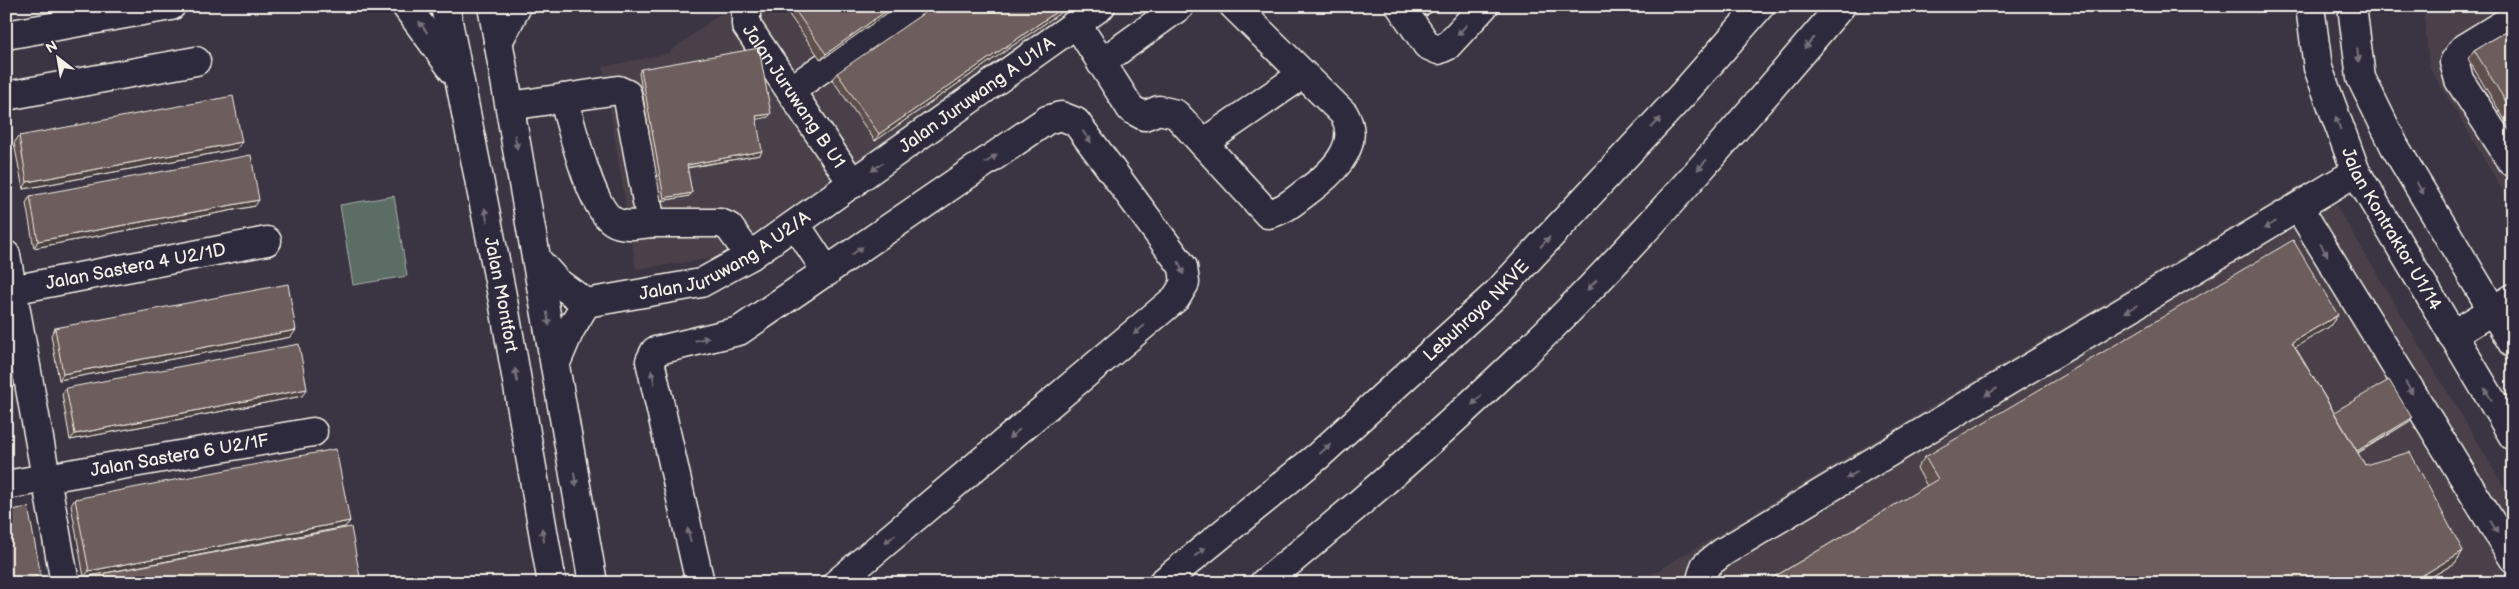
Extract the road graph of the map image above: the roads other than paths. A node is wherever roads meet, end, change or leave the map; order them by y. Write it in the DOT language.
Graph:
graph roads {
  1 [pos="170,6"];
  2 [pos="406,6"];
  3 [pos="445,6"];
  4 [pos="492,6"];
  5 [pos="517,6"];
  6 [pos="746,6"];
  7 [pos="911,6"];
  8 [pos="1101,6"];
  9 [pos="1180,6"];
  10 [pos="1234,6"];
  11 [pos="1400,6"];
  12 [pos="1484,6"];
  13 [pos="1760,6"];
  14 [pos="1841,6"];
  15 [pos="2310,6"];
  16 [pos="2352,6"];
  17 [pos="115,11"];
  18 [pos="2513,18"];
  19 [pos="1077,24"];
  20 [pos="6,35"];
  21 [pos="498,42"];
  22 [pos="196,62"];
  23 [pos="1100,63"];
  24 [pos="1302,75"];
  25 [pos="458,78"];
  26 [pos="790,90"];
  27 [pos="6,96"];
  28 [pos="563,98"];
  29 [pos="510,106"];
  30 [pos="1203,143"];
  31 [pos="2513,163"];
  32 [pos="2356,172"];
  33 [pos="854,184"];
  34 [pos="2299,208"];
  35 [pos="651,223"];
  36 [pos="796,225"];
  37 [pos="267,241"];
  38 [pos="6,255"];
  39 [pos="750,256"];
  40 [pos="538,262"];
  41 [pos="827,272"];
  42 [pos="9,290"];
  43 [pos="586,303"];
  44 [pos="2503,304"];
  45 [pos="2452,335"];
  46 [pos="2513,344"];
  47 [pos="555,365"];
  48 [pos="313,432"];
  49 [pos="2513,436"];
  50 [pos="46,478"];
  51 [pos="6,485"];
  52 [pos="2513,558"];
  53 [pos="64,583"];
  54 [pos="552,583"];
  55 [pos="593,583"];
  56 [pos="700,583"];
  57 [pos="837,583"];
  58 [pos="1162,583"];
  59 [pos="1264,583"];
  60 [pos="1700,583"];
  1 -- 17 [label="main road"];
  25 -- 2 [label="main road, one-way"];
  3 -- 25 [label="main road, Jalan Montfort"];
  4 -- 21 [label="main road"];
  5 -- 21 [label="main road"];
  6 -- 26 [label="main road, Jalan Juruwang B U1"];
  7 -- 26 [label="main road"];
  8 -- 19 [label="main road, Jalan Juruwang A U1/A"];
  9 -- 23 [label="main road"];
  10 -- 24 [label="main road"];
  12 -- 11 [label="main road, one-way"];
  58 -- 13 [label="main road, Lebuhraya NKVE, one-way"];
  14 -- 59 [label="main road, one-way"];
  32 -- 15 [label="main road, Jalan Kontraktor U1/14, one-way"];
  16 -- 44 [label="main road, one-way"];
  17 -- 20 [label="main road"];
  18 -- 31 [label="main road"];
  19 -- 23 [label="main road"];
  19 -- 33 [label="main road, Jalan Juruwang A U1/A, one-way"];
  21 -- 29 [label="main road"];
  22 -- 27 [label="main road"];
  23 -- 30 [label="main road"];
  24 -- 30 [label="main road"];
  24 -- 30 [label="main road"];
  54 -- 25 [label="main road, Jalan Montfort, one-way"];
  26 -- 33 [label="main road, Jalan Juruwang B U1"];
  28 -- 29 [label="main road"];
  28 -- 35 [label="main road"];
  28 -- 35 [label="main road"];
  29 -- 40 [label="main road, one-way"];
  32 -- 34 [label="main road"];
  32 -- 45 [label="main road, Jalan Kontraktor U1/14"];
  33 -- 36 [label="main road, Jalan Juruwang A U2/A"];
  34 -- 52 [label="main road, one-way"];
  34 -- 60 [label="main road, one-way"];
  35 -- 39 [label="main road"];
  36 -- 39 [label="main road, Jalan Juruwang A U2/A"];
  36 -- 41 [label="main road"];
  37 -- 42 [label="main road, Jalan Sastera 4 U2/1D"];
  38 -- 42 [label="main road"];
  39 -- 43 [label="main road, Jalan Juruwang A U2/A"];
  40 -- 43 [label="main road"];
  40 -- 47 [label="main road, one-way"];
  56 -- 41 [label="main road, one-way"];
  41 -- 57 [label="main road, one-way"];
  42 -- 50 [label="main road"];
  43 -- 47 [label="main road"];
  44 -- 45 [label="main road"];
  44 -- 46 [label="main road"];
  49 -- 45 [label="main road, Jalan Kontraktor U1/14, one-way"];
  47 -- 55 [label="main road, one-way"];
  48 -- 50 [label="main road, Jalan Sastera 6 U2/1F"];
  50 -- 51 [label="main road, Jalan Sastera 6 U2/1F"];
  50 -- 53 [label="main road"];
}
